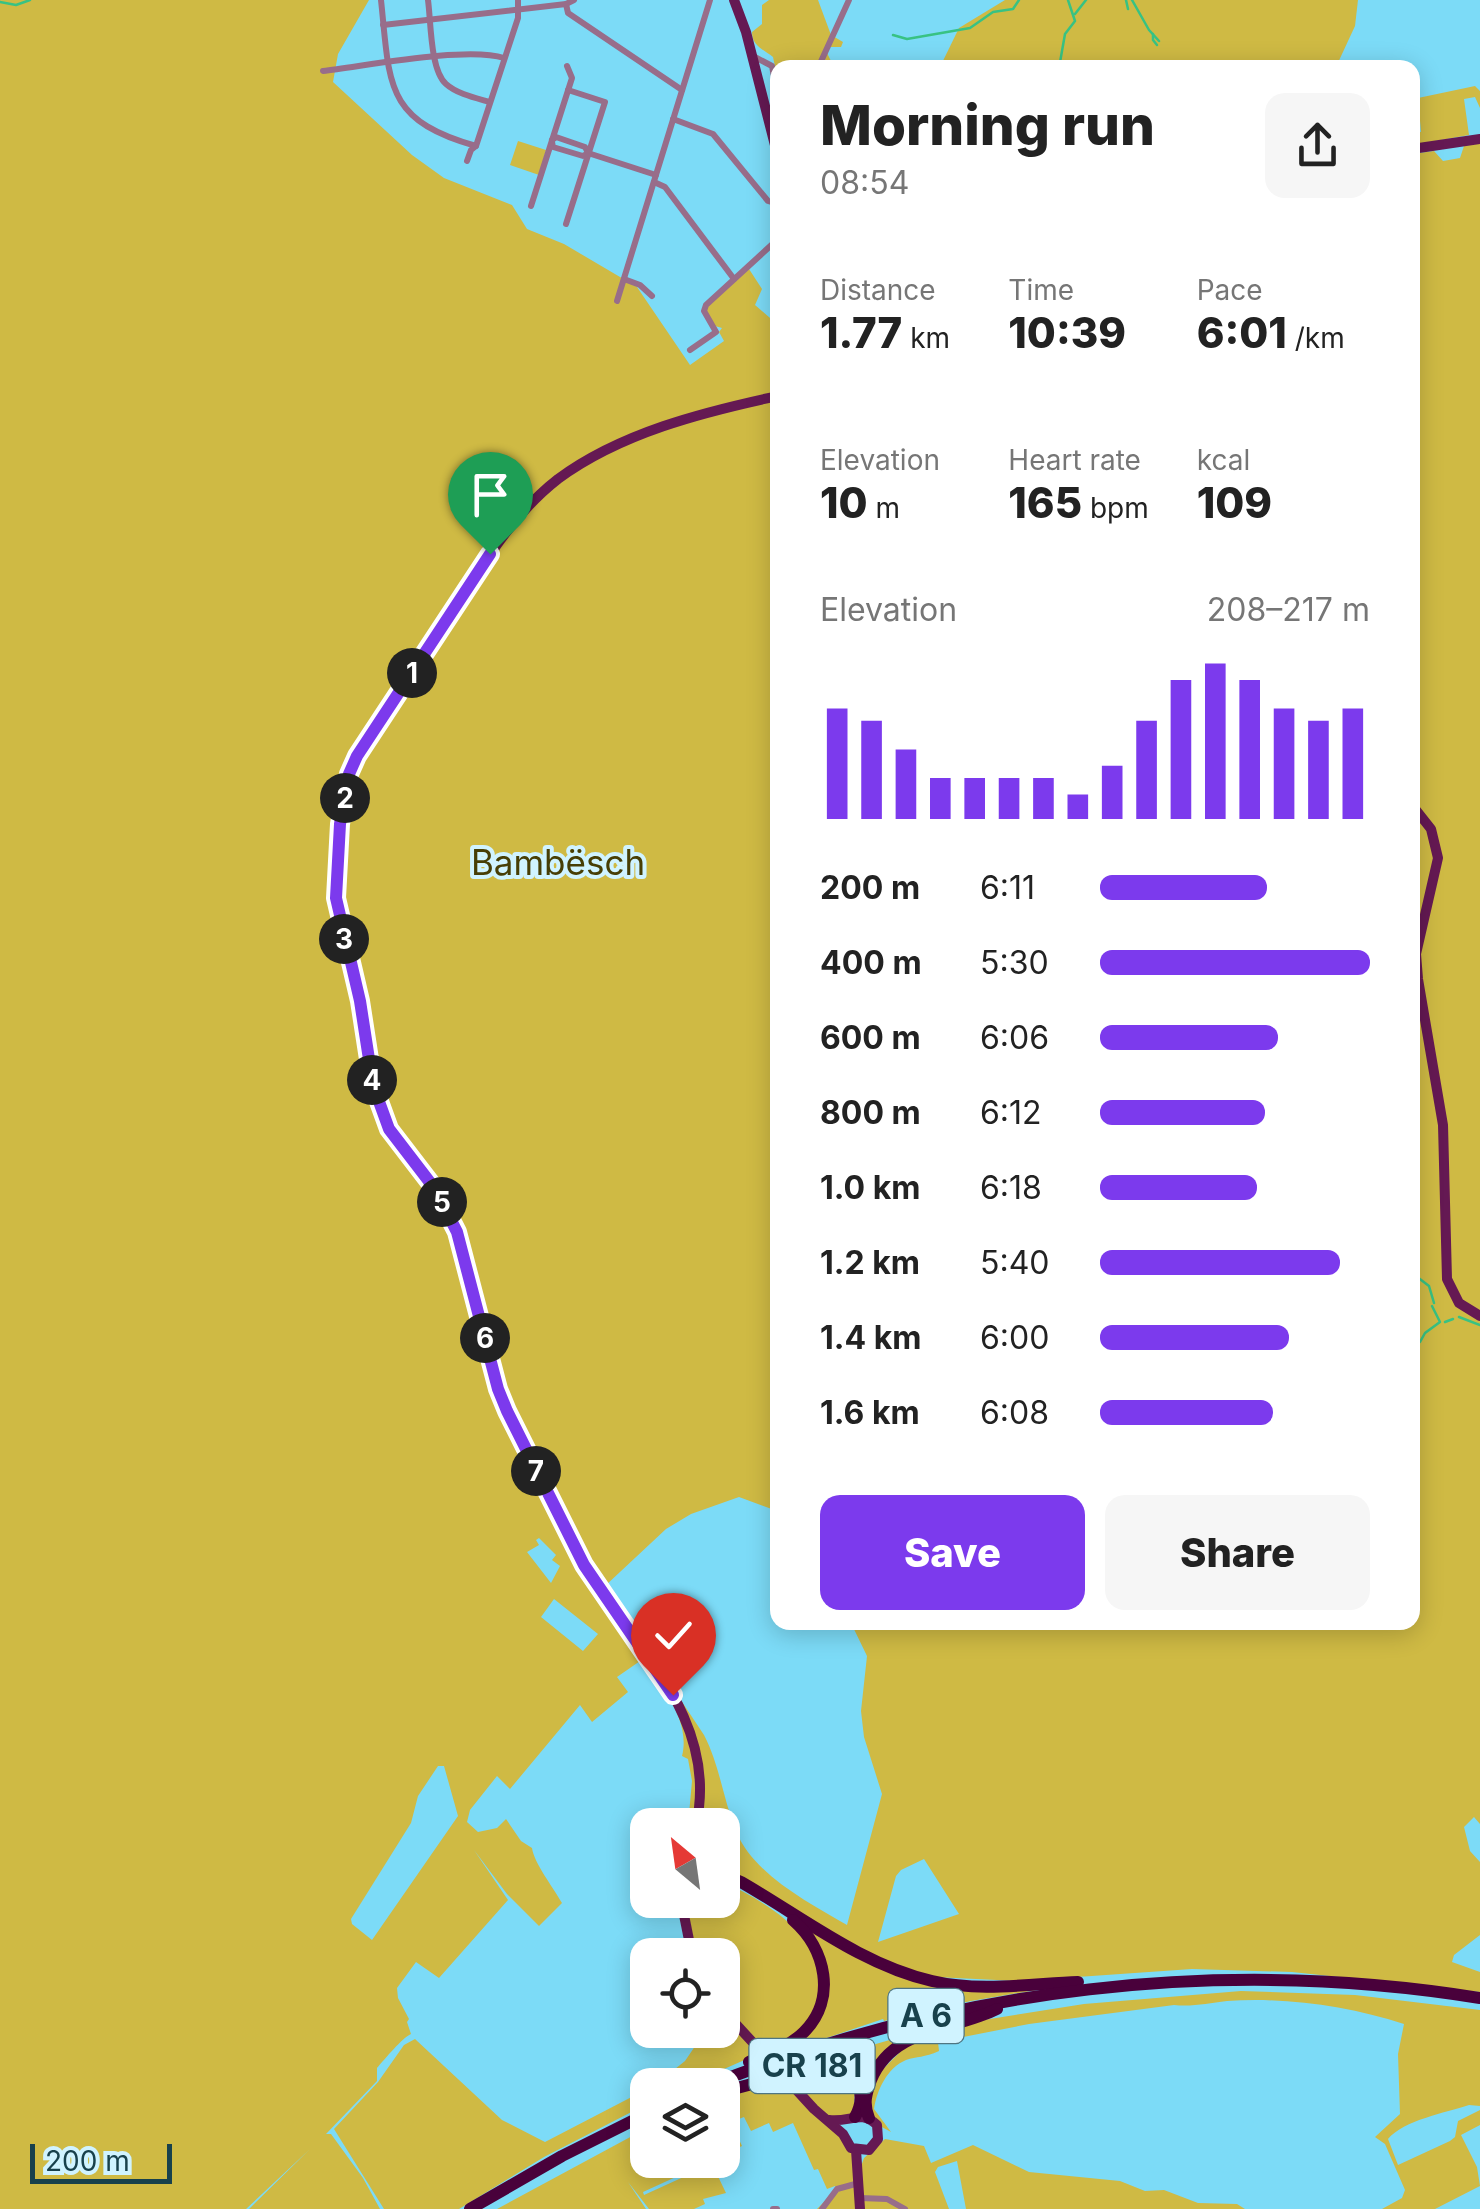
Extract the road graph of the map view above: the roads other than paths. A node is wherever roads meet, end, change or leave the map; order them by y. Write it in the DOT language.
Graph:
graph roads {
  1 [pos="380,0"];
  2 [pos="428,0"];
  3 [pos="518,0"];
  4 [pos="710,0"];
  5 [pos="734,0"];
  6 [pos="849,0"];
  7 [pos="570,2"];
  8 [pos="518,10"];
  9 [pos="430,20"];
  10 [pos="384,25"];
  11 [pos="752,56"];
  12 [pos="435,58"];
  13 [pos="504,58"];
  14 [pos="822,60"];
  15 [pos="388,64"];
  16 [pos="770,64"];
  17 [pos="567,66"];
  18 [pos="323,71"];
  19 [pos="568,90"];
  20 [pos="682,90"];
  21 [pos="490,102"];
  22 [pos="673,119"];
  23 [pos="770,126"];
  24 [pos="1480,138"];
  25 [pos="552,141"];
  26 [pos="476,146"];
  27 [pos="1420,148"];
  28 [pos="588,153"];
  29 [pos="468,161"];
  30 [pos="655,179"];
  31 [pos="770,202"];
  32 [pos="531,206"];
  33 [pos="566,224"];
  34 [pos="770,245"];
  35 [pos="624,279"];
  36 [pos="734,279"];
  37 [pos="652,296"];
  38 [pos="616,301"];
  39 [pos="690,350"];
  40 [pos="770,398"];
  41 [pos="1420,815"];
  42 [pos="1420,937"];
  43 [pos="1420,991"];
  44 [pos="1480,1316"];
  45 [pos="697,1808"];
  46 [pos="740,1882"];
  47 [pos="740,1887"];
  48 [pos="1150,1982"];
  49 [pos="1480,2002"];
  50 [pos="997,2009"];
  51 [pos="740,2029"];
  52 [pos="736,2068"];
  53 [pos="740,2075"];
  54 [pos="740,2084"];
  55 [pos="740,2086"];
  56 [pos="630,2122"];
  57 [pos="854,2123"];
  58 [pos="630,2130"];
  59 [pos="856,2150"];
  60 [pos="868,2150"];
  61 [pos="858,2179"];
  62 [pos="860,2204"];
  63 [pos="470,2209"];
  64 [pos="484,2209"];
  65 [pos="822,2209"];
  66 [pos="905,2209"];
  1 -- 10 [label="street"];
  2 -- 9 [label="street"];
  3 -- 8 [label="street"];
  4 -- 20 [label="street"];
  5 -- 11 [label="main road"];
  6 -- 14 [label="street"];
  7 -- 8 [label="street"];
  7 -- 20 [label="street"];
  8 -- 9 [label="street"];
  8 -- 13 [label="street"];
  9 -- 10 [label="street"];
  9 -- 12 [label="street"];
  10 -- 15 [label="street"];
  11 -- 16 [label="street"];
  11 -- 23 [label="main road"];
  12 -- 13 [label="street"];
  12 -- 15 [label="street"];
  12 -- 21 [label="street"];
  13 -- 21 [label="street"];
  15 -- 18 [label="street"];
  15 -- 26 [label="street"];
  17 -- 19 [label="street"];
  19 -- 25 [label="street"];
  19 -- 28 [label="street"];
  20 -- 22 [label="street"];
  21 -- 26 [label="street"];
  22 -- 30 [label="street"];
  22 -- 31 [label="street"];
  24 -- 27 [label="main road"];
  25 -- 28 [label="street"];
  25 -- 32 [label="street"];
  26 -- 29 [label="street"];
  28 -- 30 [label="street"];
  28 -- 33 [label="street"];
  30 -- 35 [label="street"];
  30 -- 36 [label="street"];
  34 -- 36 [label="street"];
  35 -- 37 [label="street"];
  35 -- 38 [label="street"];
  36 -- 39 [label="street"];
  40 -- 45 [label="main road"];
  41 -- 42 [label="main road"];
  43 -- 44 [label="main road"];
  46 -- 48 [label="highway"];
  47 -- 52 [label="highway"];
  48 -- 49 [label="highway, A 6"];
  48 -- 53 [label="highway, A 6"];
  49 -- 50 [label="highway, A 6"];
  50 -- 54 [label="highway, A 6"];
  50 -- 57 [label="highway, A 6"];
  51 -- 57 [label="main road, CR 181"];
  55 -- 57 [label="highway, CR 181"];
  56 -- 63 [label="highway"];
  57 -- 59 [label="main road"];
  57 -- 60 [label="main road"];
  58 -- 64 [label="highway"];
  59 -- 60 [label="main road"];
  59 -- 61 [label="main road"];
  60 -- 61 [label="main road"];
  61 -- 62 [label="main road"];
  61 -- 65 [label="street"];
  62 -- 66 [label="street"];
}
